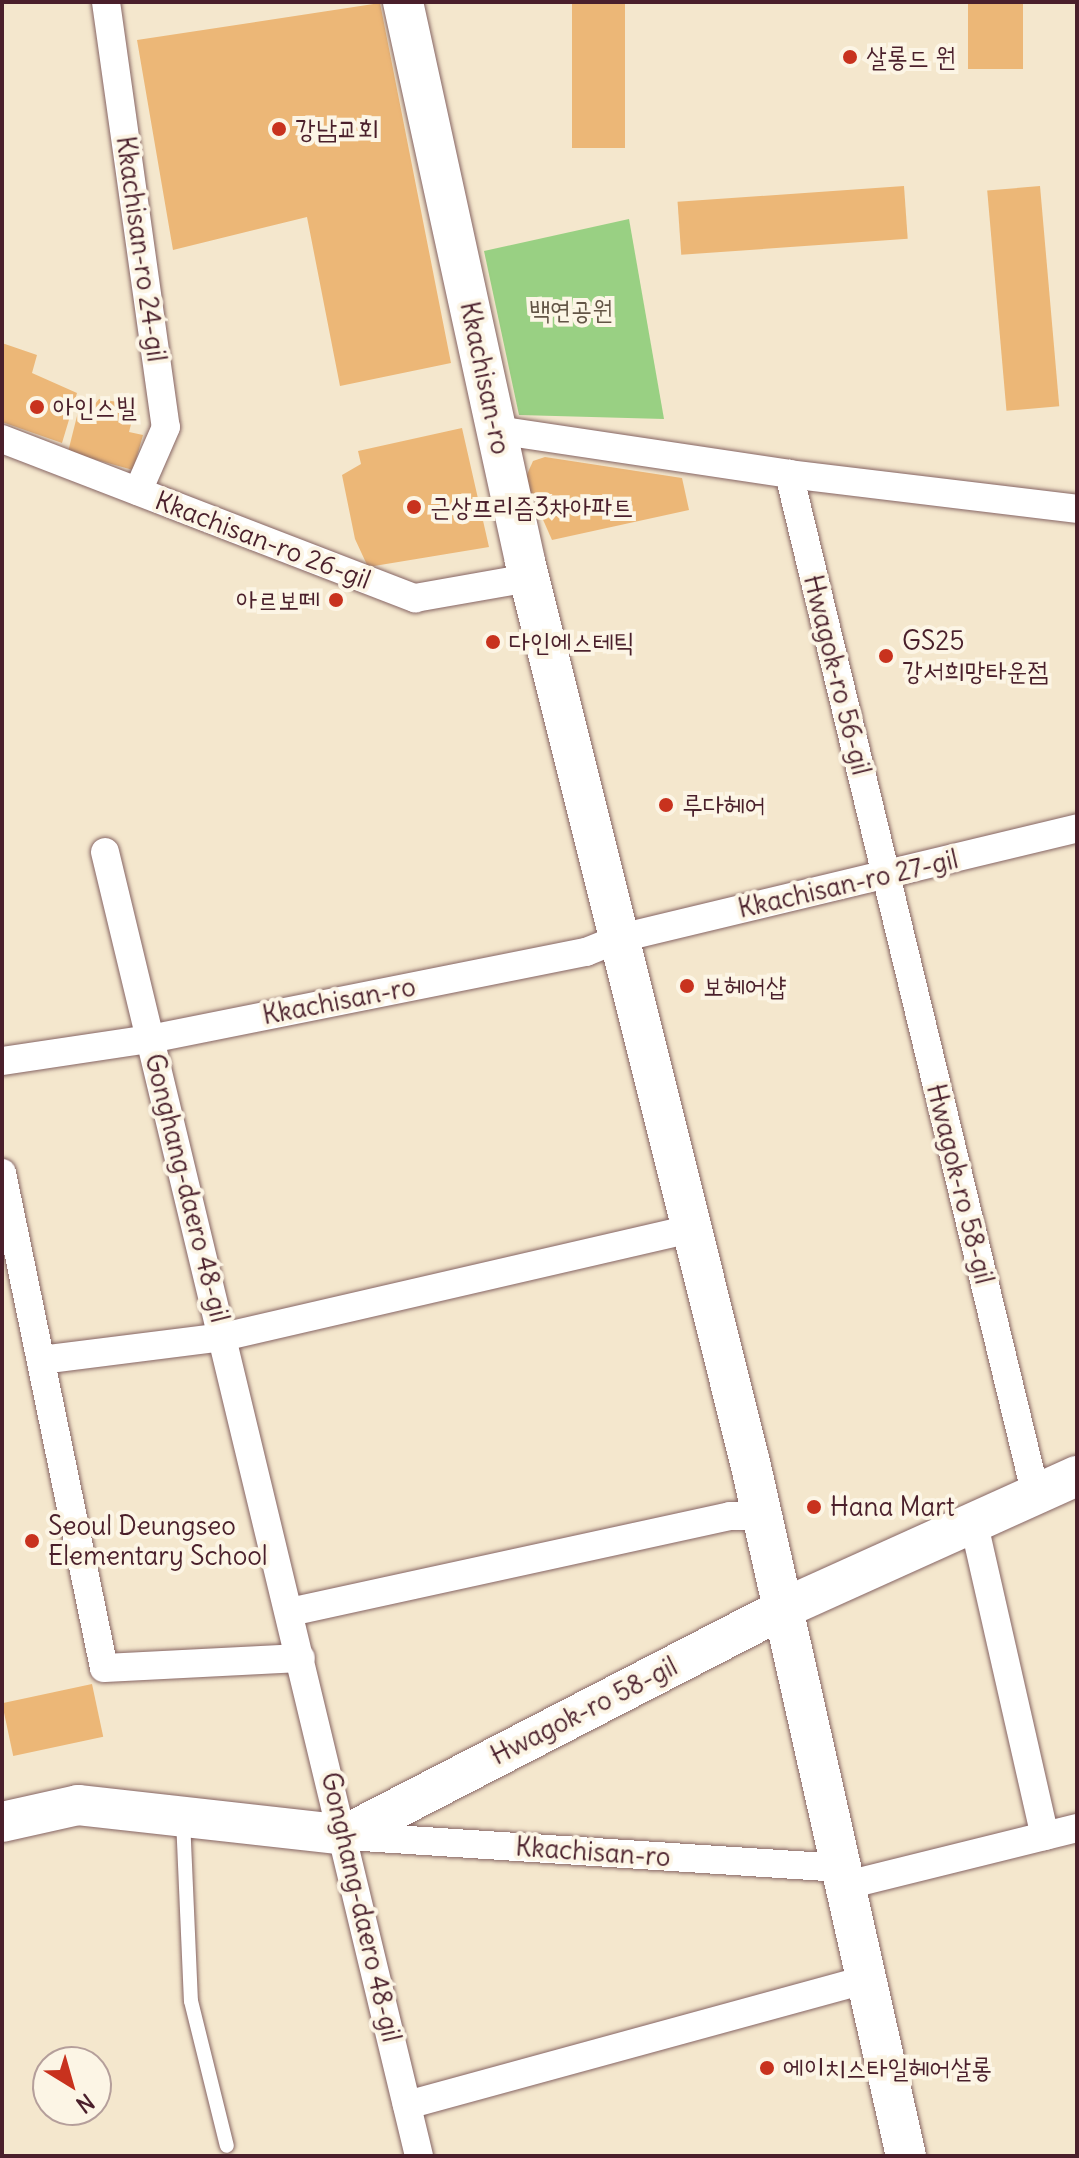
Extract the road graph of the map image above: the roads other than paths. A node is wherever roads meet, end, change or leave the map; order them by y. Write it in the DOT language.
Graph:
graph roads {
  1 [pos="106,2"];
  2 [pos="403,2"];
  3 [pos="496,430"];
  4 [pos="2,439"];
  5 [pos="789,474"];
  6 [pos="138,491"];
  7 [pos="1077,509"];
  8 [pos="529,578"];
  9 [pos="1077,828"];
  10 [pos="105,852"];
  11 [pos="886,875"];
  12 [pos="620,938"];
  13 [pos="150,1039"];
  14 [pos="2,1061"];
  15 [pos="2,1173"];
  16 [pos="692,1229"];
  17 [pos="223,1337"];
  18 [pos="41,1360"];
  19 [pos="1077,1476"];
  20 [pos="1035,1492"];
  21 [pos="761,1516"];
  22 [pos="973,1520"];
  23 [pos="782,1609"];
  24 [pos="290,1612"];
  25 [pos="301,1658"];
  26 [pos="182,1817"];
  27 [pos="2,1822"];
  28 [pos="1077,1828"];
  29 [pos="345,1835"];
  30 [pos="1045,1836"];
  31 [pos="844,1876"];
  32 [pos="869,1979"];
  33 [pos="407,2105"];
  34 [pos="227,2146"];
  35 [pos="419,2156"];
  36 [pos="906,2156"];
  1 -- 6 [label="street, Kkachisan-ro 24-gil"];
  2 -- 3 [label="street, Kkachisan-ro"];
  3 -- 5 [label="street"];
  3 -- 8 [label="street, Kkachisan-ro"];
  4 -- 6 [label="street, Kkachisan-ro 26-gil"];
  5 -- 7 [label="street"];
  5 -- 11 [label="street, Hwagok-ro 56-gil"];
  6 -- 8 [label="street, Kkachisan-ro 26-gil"];
  8 -- 12 [label="street, Kkachisan-ro"];
  9 -- 11 [label="street, Kkachisan-ro 27-gil"];
  10 -- 13 [label="street, Gonghang-daero 48-gil"];
  11 -- 12 [label="street, Kkachisan-ro 27-gil"];
  11 -- 20 [label="street, Hwagok-ro 58-gil"];
  12 -- 13 [label="street, Kkachisan-ro"];
  12 -- 16 [label="street, Kkachisan-ro"];
  13 -- 14 [label="street, Gonghang-daero 48-gil"];
  13 -- 17 [label="street, Gonghang-daero 48-gil"];
  15 -- 18 [label="street"];
  16 -- 17 [label="street"];
  16 -- 21 [label="street, Kkachisan-ro"];
  17 -- 18 [label="street, Gonghang-daero 48-gil"];
  17 -- 24 [label="street, Gonghang-daero 48-gil"];
  18 -- 25 [label="street"];
  19 -- 20 [label="street, Hwagok-ro 58-gil"];
  20 -- 22 [label="street, Hwagok-ro 58-gil"];
  21 -- 23 [label="street, Kkachisan-ro"];
  21 -- 24 [label="street"];
  22 -- 23 [label="street, Hwagok-ro 58-gil"];
  22 -- 30 [label="street"];
  23 -- 29 [label="street, Hwagok-ro 58-gil"];
  23 -- 31 [label="street, Kkachisan-ro"];
  24 -- 25 [label="street, Gonghang-daero 48-gil"];
  25 -- 29 [label="street, Gonghang-daero 48-gil"];
  26 -- 27 [label="street"];
  26 -- 29 [label="street"];
  26 -- 34 [label="lane"];
  28 -- 30 [label="street"];
  29 -- 31 [label="street, Kkachisan-ro"];
  29 -- 33 [label="street, Gonghang-daero 48-gil"];
  30 -- 31 [label="street"];
  31 -- 32 [label="street, Kkachisan-ro"];
  32 -- 33 [label="street"];
  32 -- 36 [label="street, Kkachisan-ro"];
  33 -- 35 [label="street, Gonghang-daero 48-gil"];
}
